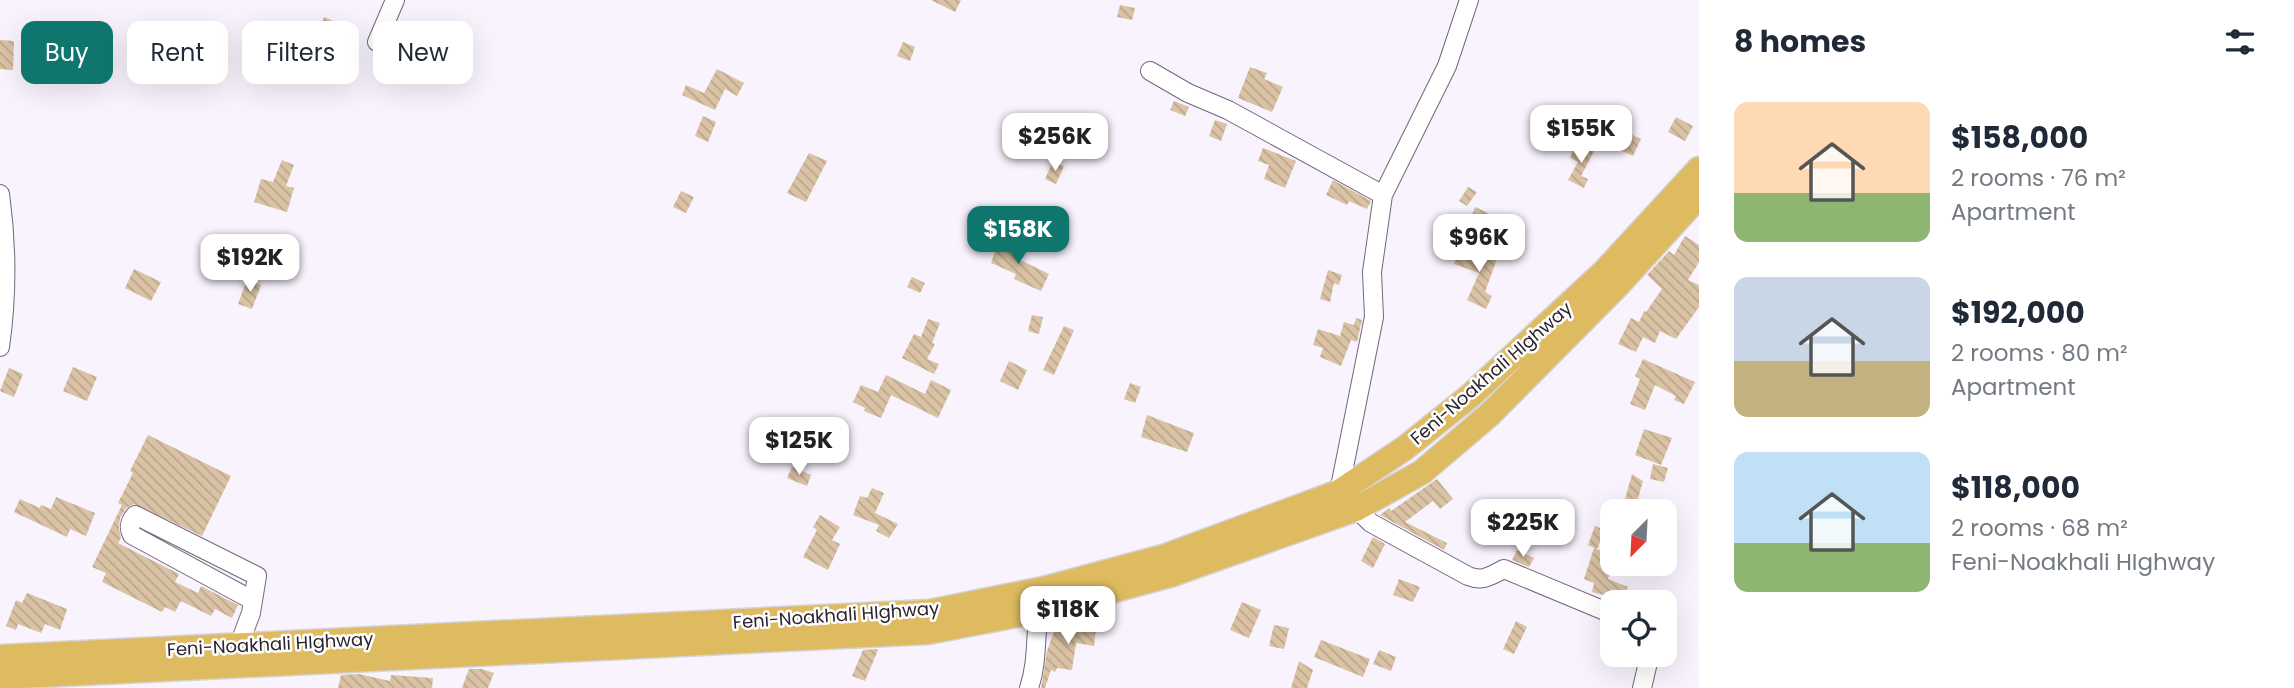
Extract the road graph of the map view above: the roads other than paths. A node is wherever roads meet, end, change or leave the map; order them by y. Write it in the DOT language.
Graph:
graph roads {
  1 [pos="395,0"];
  2 [pos="1469,0"];
  3 [pos="386,21"];
  4 [pos="1150,71"];
  5 [pos="1699,169"];
  6 [pos="0,194"];
  7 [pos="1384,195"];
  8 [pos="1699,196"];
  9 [pos="0,348"];
  10 [pos="1348,500"];
  11 [pos="252,600"];
  12 [pos="1041,600"];
  13 [pos="1600,609"];
  14 [pos="239,645"];
  15 [pos="0,657"];
  16 [pos="1647,667"];
  17 [pos="0,677"];
  18 [pos="1029,688"];
  19 [pos="1642,688"];
  1 -- 3 [label="street"];
  2 -- 7 [label="street"];
  4 -- 7 [label="street"];
  5 -- 10 [label="highway, Feni-Noakhali HIghway"];
  6 -- 9 [label="street"];
  7 -- 10 [label="street"];
  8 -- 10 [label="highway, Feni-Noakhali HIghway"];
  10 -- 12 [label="highway, Feni-Noakhali HIghway"];
  10 -- 13 [label="street"];
  11 -- 11 [label="street"];
  11 -- 14 [label="street"];
  12 -- 14 [label="highway, Feni-Noakhali HIghway"];
  12 -- 17 [label="highway, Feni-Noakhali HIghway"];
  12 -- 18 [label="street"];
  14 -- 15 [label="highway, Feni-Noakhali HIghway"];
  16 -- 19 [label="street"];
}
